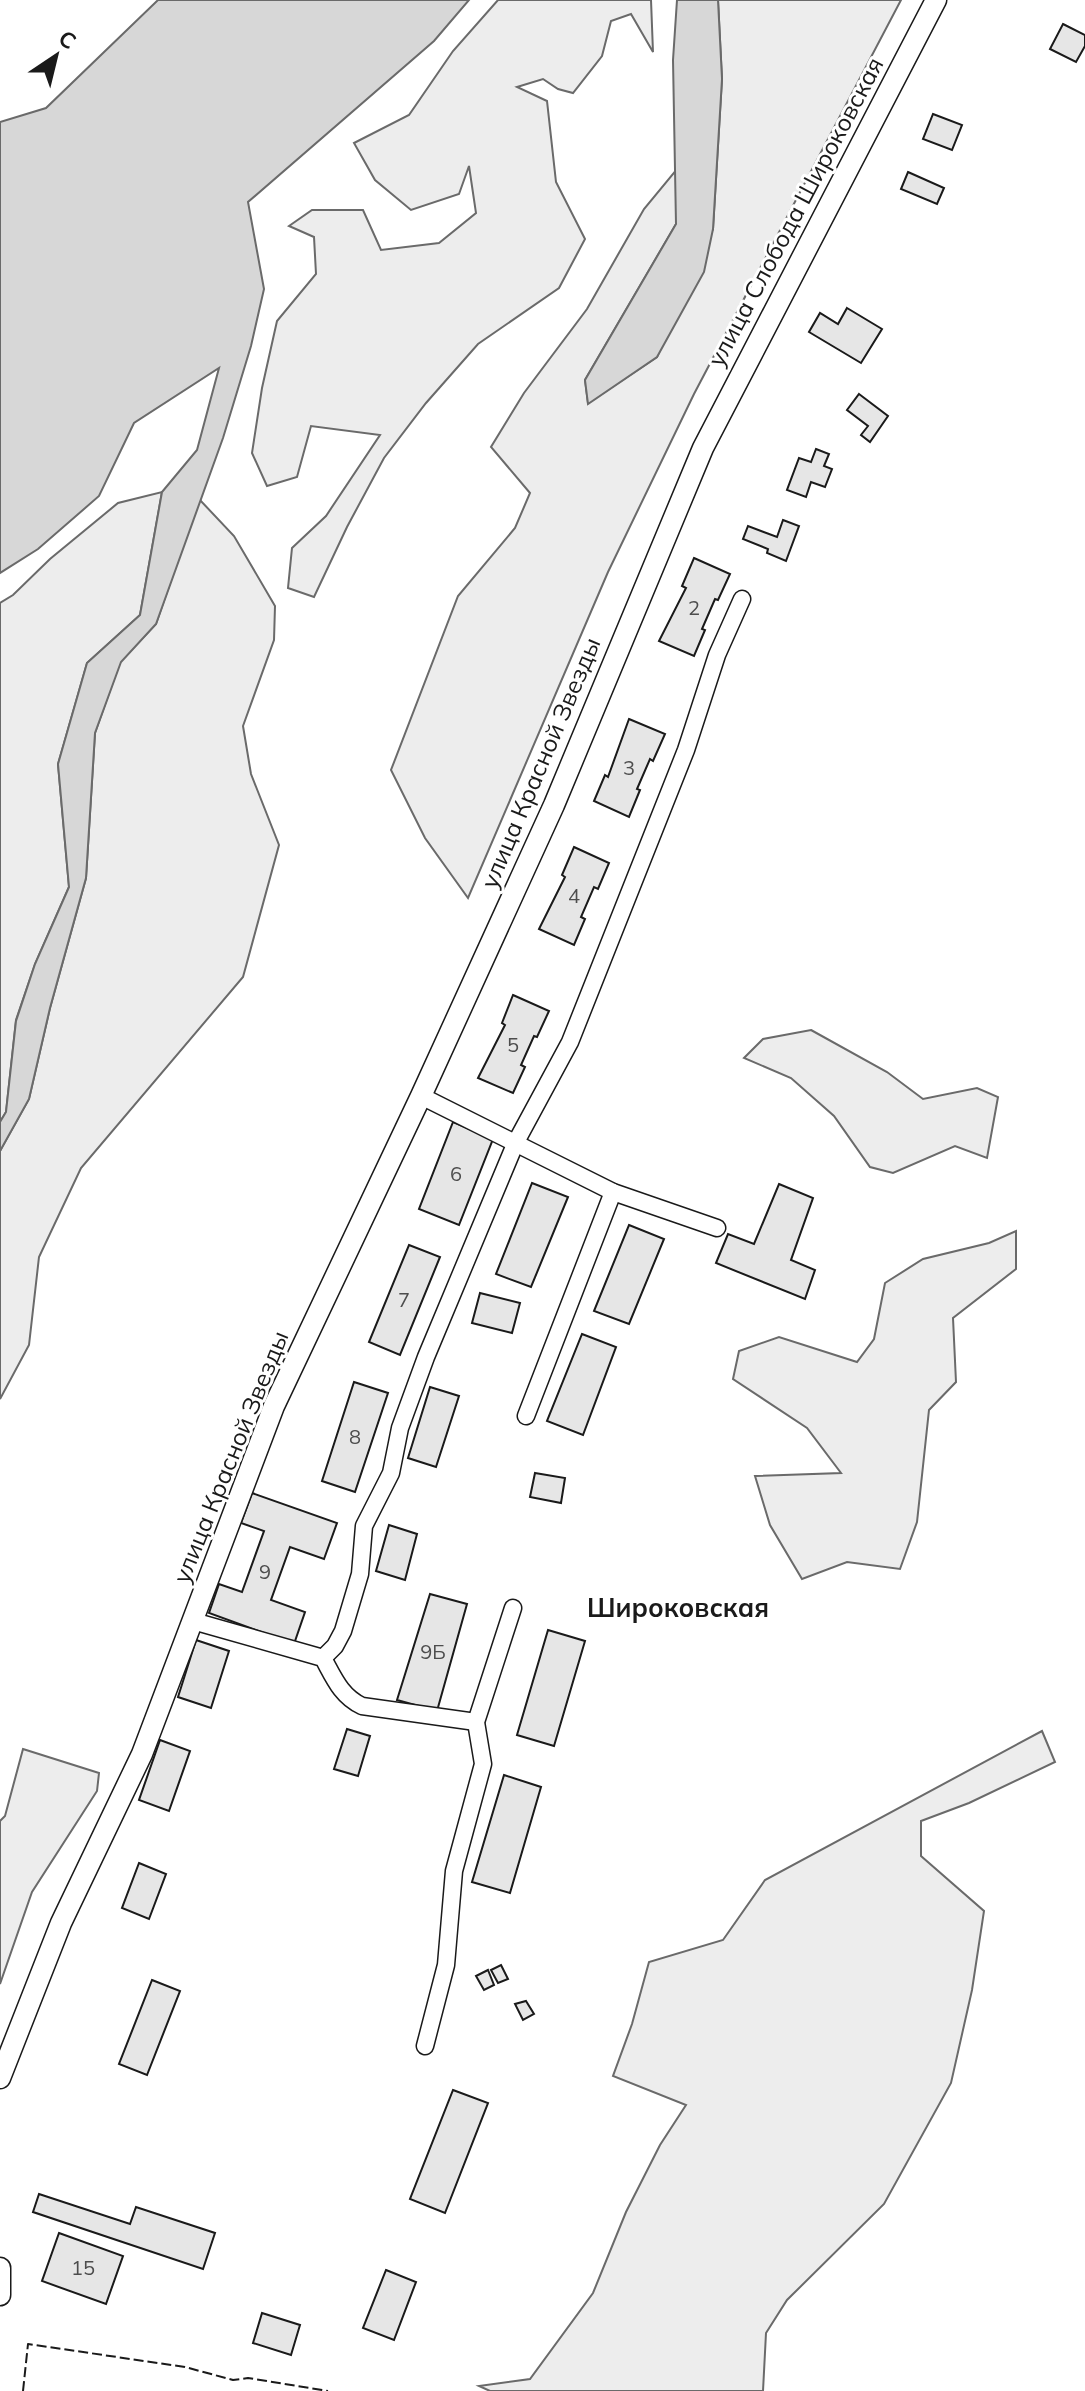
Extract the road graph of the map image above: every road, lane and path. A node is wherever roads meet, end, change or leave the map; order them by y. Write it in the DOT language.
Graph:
graph roads {
  1 [pos="936,0"];
  2 [pos="703,448"];
  3 [pos="742,599"];
  4 [pos="421,1096"];
  5 [pos="516,1142"];
  6 [pos="613,1192"];
  7 [pos="717,1228"];
  8 [pos="526,1416"];
  9 [pos="513,1608"];
  10 [pos="193,1621"];
  11 [pos="323,1658"];
  12 [pos="476,1722"];
  13 [pos="425,2046"];
  14 [pos="0,2078"];
  15 [pos="0,2268"];
  16 [pos="0,2295"];
  1 -- 2 [label="street, улица Слобода Широковская"];
  2 -- 4 [label="street, улица Красной Звезды"];
  3 -- 5 [label="street"];
  4 -- 5 [label="street"];
  4 -- 10 [label="street, улица Красной Звезды"];
  5 -- 6 [label="street"];
  5 -- 11 [label="street"];
  6 -- 7 [label="street"];
  6 -- 8 [label="street"];
  9 -- 12 [label="street"];
  10 -- 11 [label="street, улица Красной Звезды"];
  10 -- 14 [label="street, улица Красной Звезды"];
  11 -- 12 [label="street"];
  12 -- 13 [label="street"];
  15 -- 16 [label="street"];
}
